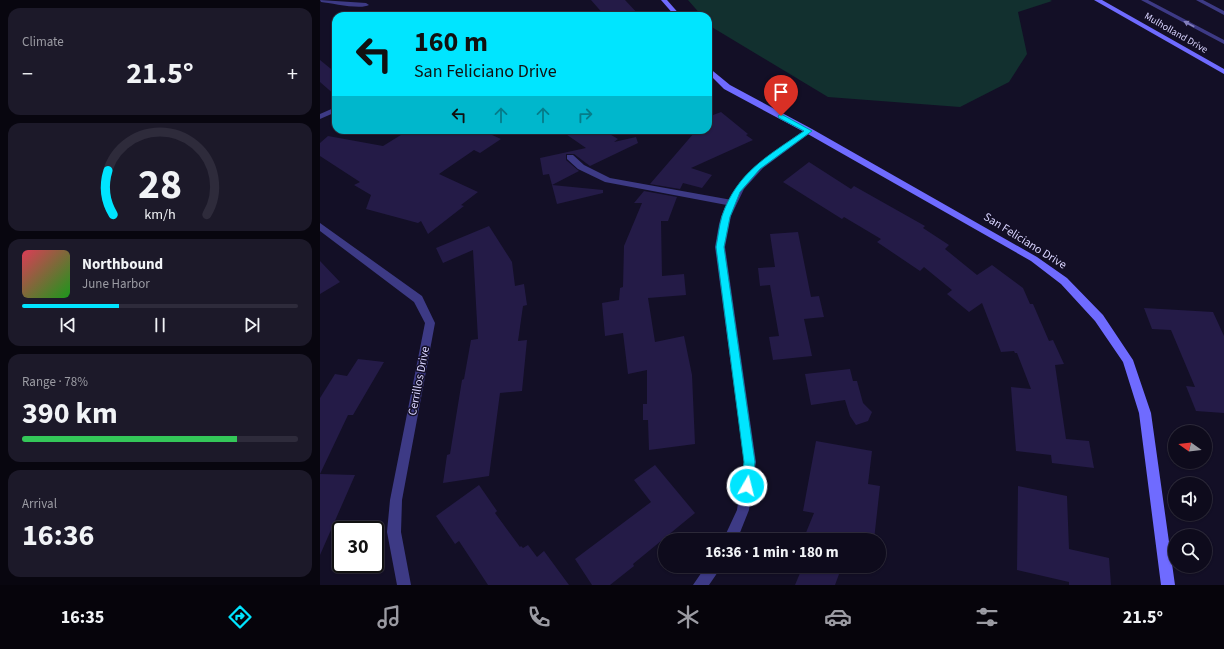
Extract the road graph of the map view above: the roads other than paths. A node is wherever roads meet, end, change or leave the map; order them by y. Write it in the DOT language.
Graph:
graph roads {
  1 [pos="321,0"];
  2 [pos="664,0"];
  3 [pos="1097,0"];
  4 [pos="1144,0"];
  5 [pos="1199,0"];
  6 [pos="366,5"];
  7 [pos="674,12"];
  8 [pos="1224,13"];
  9 [pos="1224,42"];
  10 [pos="1224,72"];
  11 [pos="712,74"];
  12 [pos="332,110"];
  13 [pos="320,116"];
  14 [pos="809,131"];
  15 [pos="570,157"];
  16 [pos="732,203"];
  17 [pos="320,226"];
  18 [pos="733,533"];
  19 [pos="709,573"];
  20 [pos="402,584"];
  21 [pos="700,585"];
  22 [pos="1168,585"];
  1 -- 6 [label="lane"];
  2 -- 7 [label="street"];
  3 -- 10 [label="street, Mulholland Drive"];
  9 -- 4 [label="lane, one-way"];
  5 -- 8 [label="lane"];
  11 -- 14 [label="street, San Feliciano Drive"];
  12 -- 13 [label="street"];
  14 -- 16 [label="street"];
  14 -- 22 [label="street, San Feliciano Drive"];
  15 -- 16 [label="lane"];
  16 -- 18 [label="street"];
  17 -- 20 [label="street, Cerrillos Drive"];
  19 -- 21 [label="street"];
}
